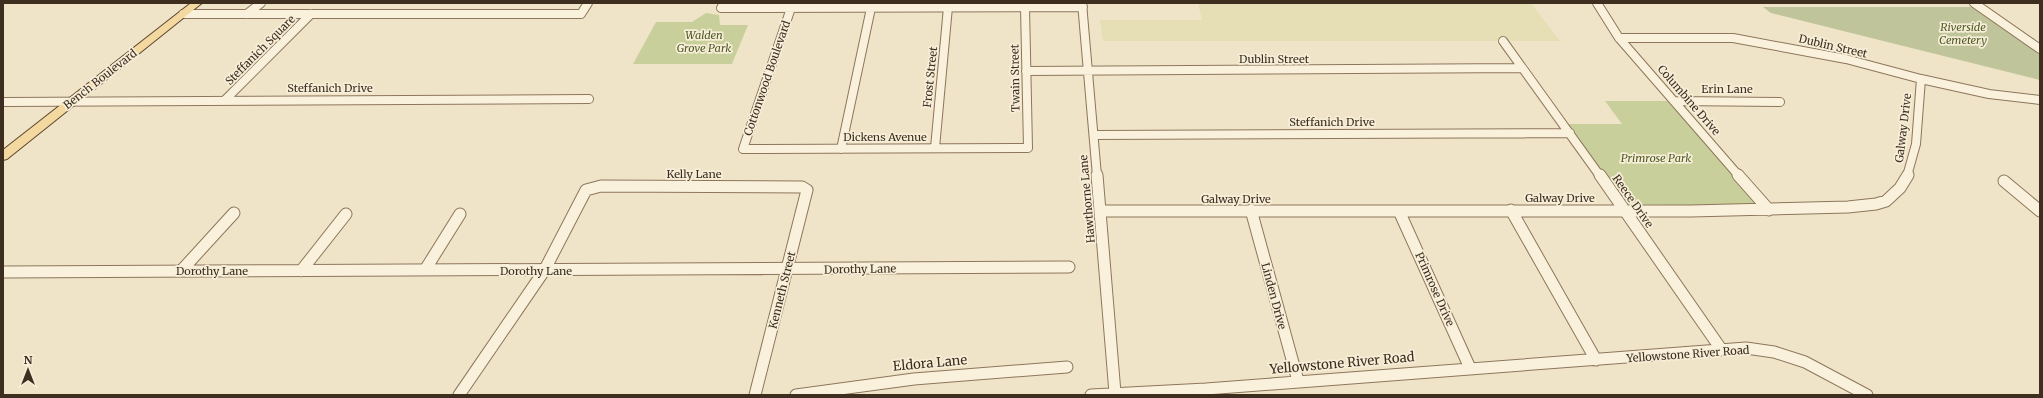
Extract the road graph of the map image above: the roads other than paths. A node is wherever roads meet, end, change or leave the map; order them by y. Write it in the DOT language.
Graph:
graph roads {
  1 [pos="197,3"];
  2 [pos="261,3"];
  3 [pos="588,3"];
  4 [pos="1597,3"];
  5 [pos="1974,3"];
  6 [pos="1083,5"];
  7 [pos="723,6"];
  8 [pos="948,7"];
  9 [pos="1025,7"];
  10 [pos="791,8"];
  11 [pos="871,8"];
  12 [pos="183,14"];
  13 [pos="247,14"];
  14 [pos="311,14"];
  15 [pos="1619,38"];
  16 [pos="1503,41"];
  17 [pos="2040,49"];
  18 [pos="1522,68"];
  19 [pos="1026,71"];
  20 [pos="1087,71"];
  21 [pos="1921,79"];
  22 [pos="589,99"];
  23 [pos="2040,100"];
  24 [pos="72,101"];
  25 [pos="224,101"];
  26 [pos="1674,101"];
  27 [pos="3,102"];
  28 [pos="1780,102"];
  29 [pos="1570,133"];
  30 [pos="1094,135"];
  31 [pos="935,148"];
  32 [pos="1028,148"];
  33 [pos="743,149"];
  34 [pos="841,149"];
  35 [pos="3,156"];
  36 [pos="2004,181"];
  37 [pos="802,187"];
  38 [pos="1101,210"];
  39 [pos="1251,210"];
  40 [pos="1511,210"];
  41 [pos="1625,210"];
  42 [pos="1769,210"];
  43 [pos="1399,211"];
  44 [pos="2040,211"];
  45 [pos="234,213"];
  46 [pos="346,214"];
  47 [pos="460,214"];
  48 [pos="1069,267"];
  49 [pos="425,270"];
  50 [pos="788,270"];
  51 [pos="181,271"];
  52 [pos="301,271"];
  53 [pos="544,271"];
  54 [pos="3,272"];
  55 [pos="1721,350"];
  56 [pos="1596,360"];
  57 [pos="1067,367"];
  58 [pos="1470,368"];
  59 [pos="1298,382"];
  60 [pos="1115,393"];
  61 [pos="459,395"];
  62 [pos="755,395"];
  63 [pos="796,395"];
  64 [pos="1091,395"];
  65 [pos="1867,395"];
  1 -- 12 [label="main road, Bench Boulevard"];
  2 -- 13 [label="street"];
  3 -- 14 [label="street"];
  4 -- 15 [label="street, Columbine Drive"];
  5 -- 17 [label="street"];
  6 -- 9 [label="street"];
  6 -- 20 [label="street, Hawthorne Lane"];
  7 -- 10 [label="street"];
  8 -- 9 [label="street"];
  8 -- 11 [label="street"];
  8 -- 31 [label="street, Frost Street"];
  9 -- 19 [label="street, Twain Street"];
  10 -- 11 [label="street"];
  10 -- 33 [label="street, Cottonwood Boulevard"];
  11 -- 34 [label="street"];
  12 -- 13 [label="street"];
  12 -- 24 [label="main road, Bench Boulevard"];
  13 -- 14 [label="street"];
  14 -- 25 [label="street, Steffanich Square"];
  15 -- 21 [label="street, Dublin Street"];
  15 -- 26 [label="street, Columbine Drive"];
  16 -- 18 [label="street, Reece Drive"];
  18 -- 20 [label="street, Dublin Street"];
  18 -- 29 [label="street, Reece Drive"];
  19 -- 20 [label="street, Dublin Street"];
  19 -- 32 [label="street, Twain Street"];
  20 -- 30 [label="street, Hawthorne Lane"];
  21 -- 23 [label="street, Dublin Street"];
  21 -- 42 [label="street, Galway Drive"];
  22 -- 25 [label="street, Steffanich Drive"];
  24 -- 25 [label="street, Steffanich Drive"];
  24 -- 27 [label="street, Steffanich Drive"];
  24 -- 35 [label="main road, Bench Boulevard"];
  26 -- 28 [label="street, Erin Lane"];
  26 -- 42 [label="street, Columbine Drive"];
  29 -- 30 [label="street, Steffanich Drive"];
  29 -- 41 [label="street, Reece Drive"];
  30 -- 38 [label="street, Hawthorne Lane"];
  31 -- 32 [label="street, Dickens Avenue"];
  31 -- 34 [label="street, Dickens Avenue"];
  33 -- 34 [label="street, Dickens Avenue"];
  36 -- 44 [label="street"];
  37 -- 50 [label="street, Kenneth Street"];
  37 -- 53 [label="street, Kelly Lane"];
  38 -- 39 [label="street, Galway Drive"];
  38 -- 60 [label="street, Hawthorne Lane"];
  39 -- 43 [label="street, Galway Drive"];
  39 -- 59 [label="street, Linden Drive"];
  40 -- 41 [label="street, Galway Drive"];
  40 -- 43 [label="street, Galway Drive"];
  40 -- 56 [label="street"];
  41 -- 42 [label="street, Galway Drive"];
  41 -- 55 [label="street, Reece Drive"];
  43 -- 58 [label="street, Primrose Drive"];
  45 -- 51 [label="street"];
  46 -- 52 [label="street"];
  47 -- 49 [label="street"];
  48 -- 50 [label="street, Dorothy Lane"];
  49 -- 52 [label="street, Dorothy Lane"];
  49 -- 53 [label="street, Dorothy Lane"];
  50 -- 53 [label="street, Dorothy Lane"];
  50 -- 62 [label="street, Kenneth Street"];
  51 -- 52 [label="street, Dorothy Lane"];
  51 -- 54 [label="street, Dorothy Lane"];
  53 -- 61 [label="street"];
  55 -- 56 [label="street, Yellowstone River Road"];
  55 -- 65 [label="street, Yellowstone River Road"];
  56 -- 58 [label="street, Yellowstone River Road"];
  57 -- 63 [label="street, Eldora Lane"];
  58 -- 59 [label="street, Yellowstone River Road"];
  59 -- 60 [label="street, Yellowstone River Road"];
  60 -- 64 [label="street, Yellowstone River Road"];
}
